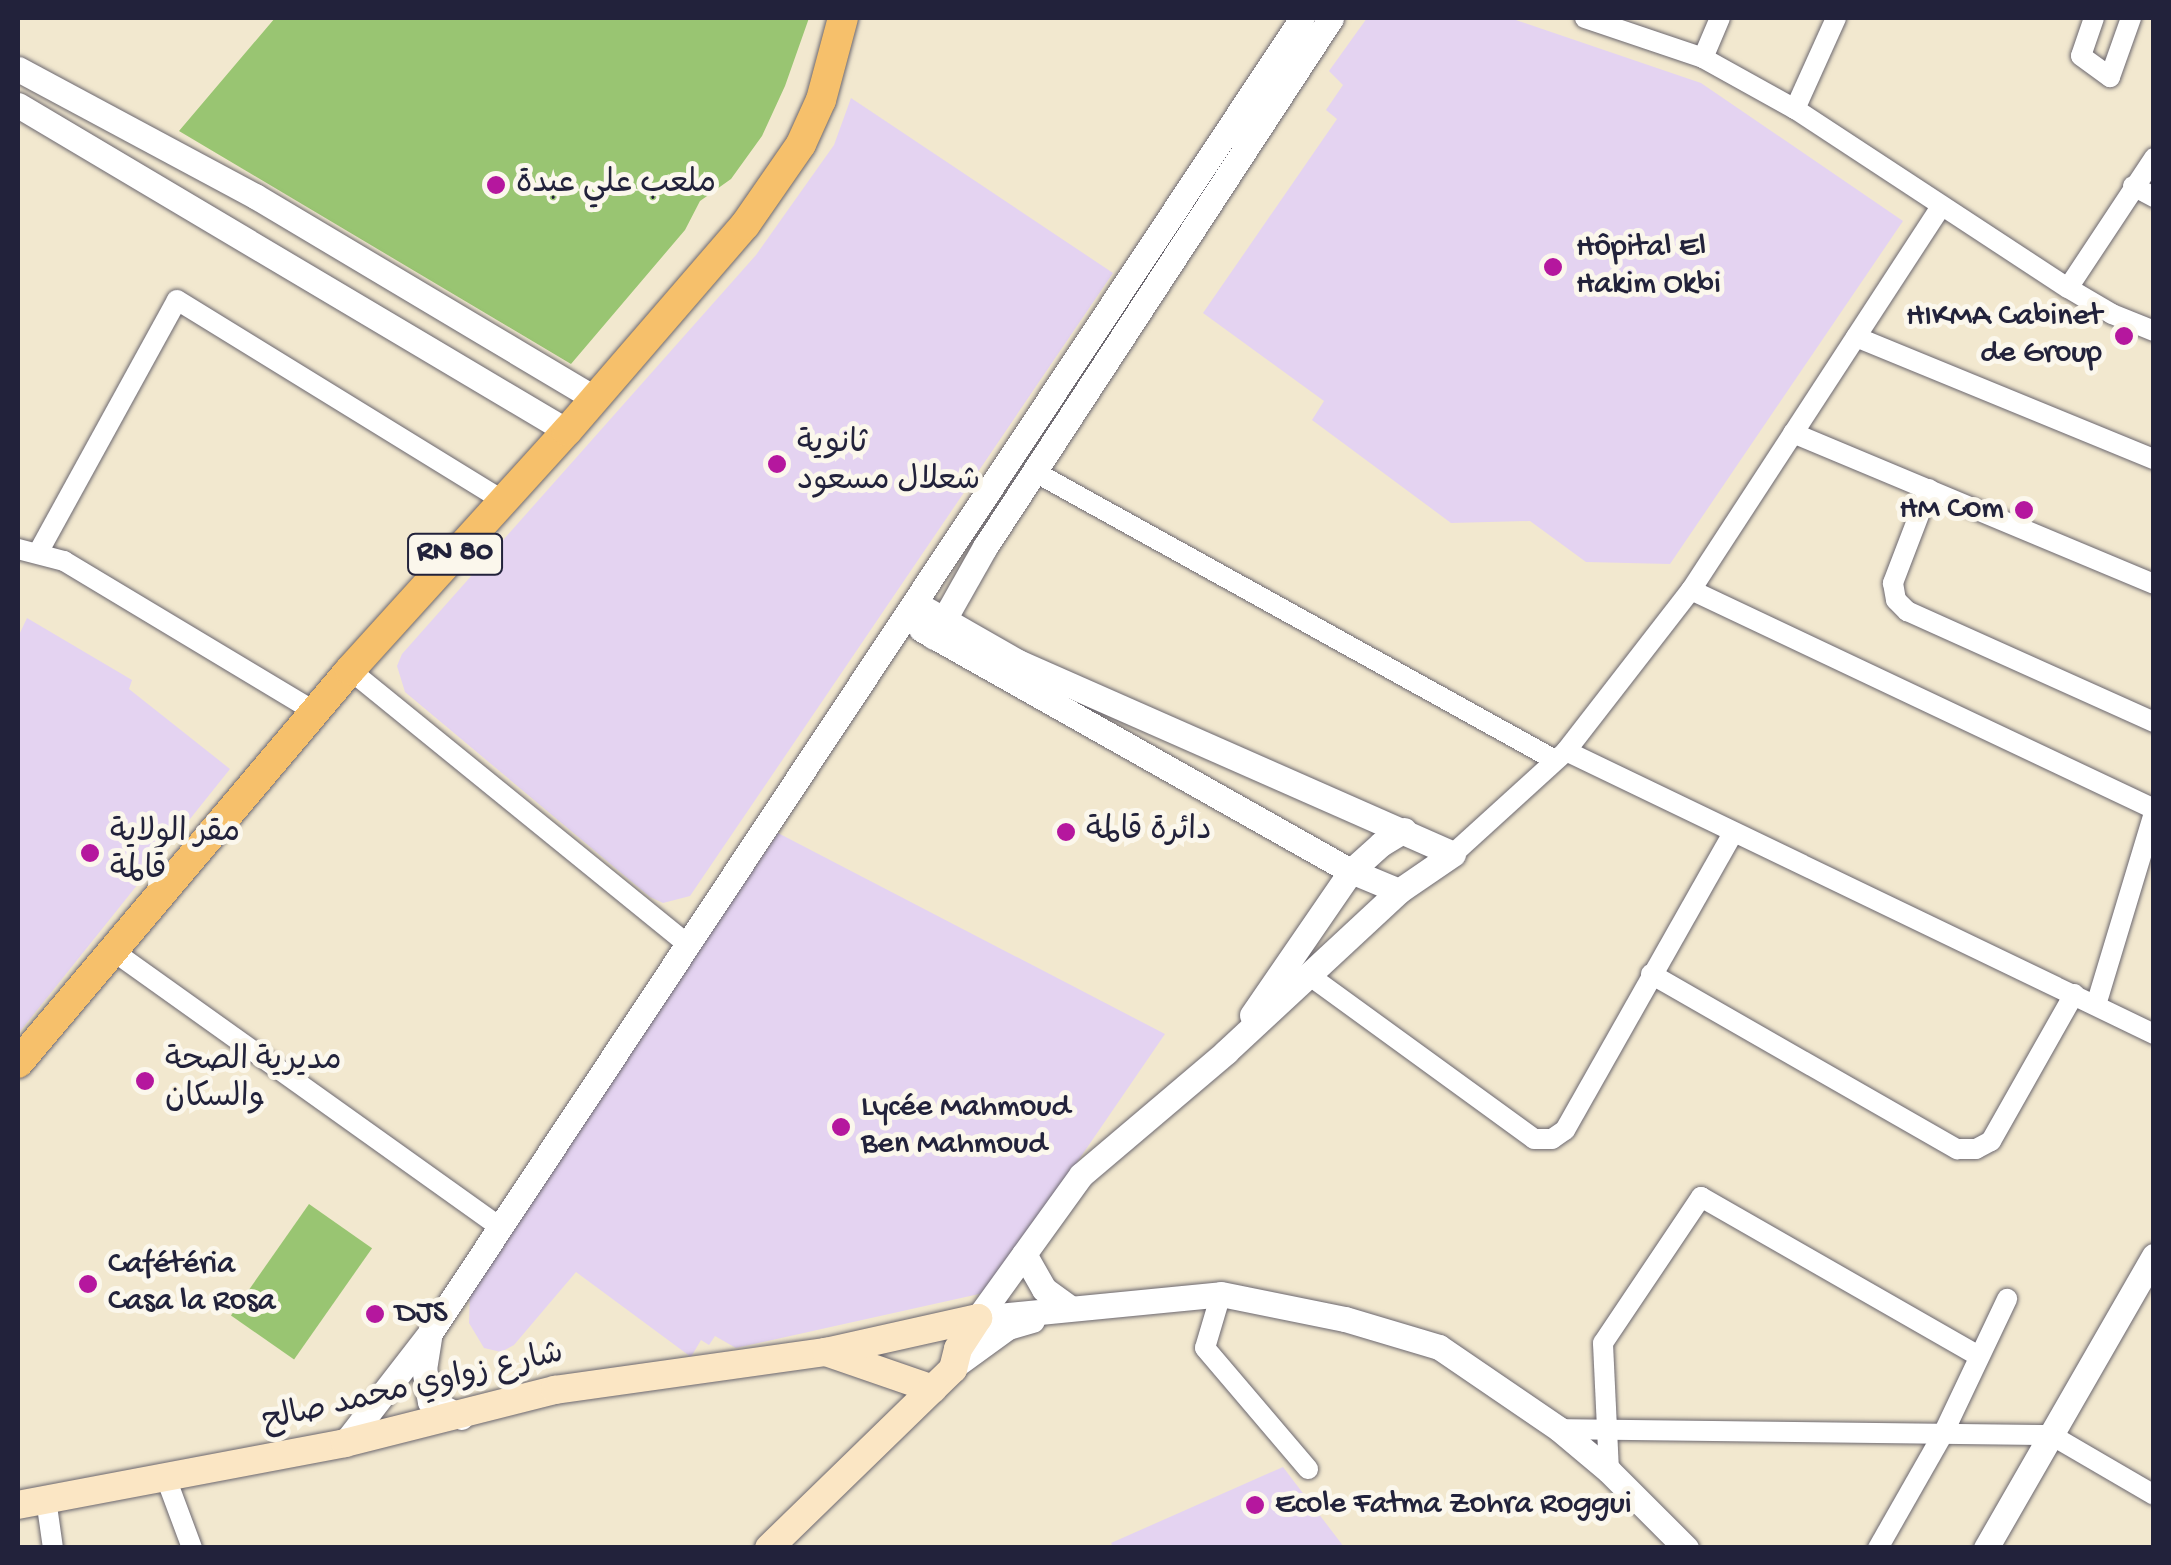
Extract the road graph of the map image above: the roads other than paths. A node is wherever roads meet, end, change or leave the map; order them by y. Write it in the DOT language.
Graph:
graph roads {
  1 [pos="843,18"];
  2 [pos="1302,18"];
  3 [pos="1332,18"];
  4 [pos="1585,18"];
  5 [pos="1720,18"];
  6 [pos="1836,18"];
  7 [pos="2094,18"];
  8 [pos="2131,18"];
  9 [pos="1703,58"];
  10 [pos="18,68"];
  11 [pos="18,105"];
  12 [pos="1794,109"];
  13 [pos="2154,158"];
  14 [pos="2133,186"];
  15 [pos="2154,197"];
  16 [pos="1940,208"];
  17 [pos="2068,288"];
  18 [pos="2154,330"];
  19 [pos="1856,337"];
  20 [pos="595,399"];
  21 [pos="568,431"];
  22 [pos="1794,432"];
  23 [pos="2154,459"];
  24 [pos="1035,472"];
  25 [pos="1928,490"];
  26 [pos="504,501"];
  27 [pos="28,550"];
  28 [pos="2154,584"];
  29 [pos="1691,590"];
  30 [pos="909,611"];
  31 [pos="939,629"];
  32 [pos="350,670"];
  33 [pos="315,712"];
  34 [pos="2154,722"];
  35 [pos="1560,755"];
  36 [pos="2154,811"];
  37 [pos="1404,830"];
  38 [pos="1733,833"];
  39 [pos="1452,854"];
  40 [pos="1351,871"];
  41 [pos="1399,891"];
  42 [pos="688,945"];
  43 [pos="113,951"];
  44 [pos="1652,974"];
  45 [pos="1310,976"];
  46 [pos="2074,994"];
  47 [pos="2096,1006"];
  48 [pos="2154,1034"];
  49 [pos="1226,1052"];
  50 [pos="18,1064"];
  51 [pos="499,1226"];
  52 [pos="1024,1254"];
  53 [pos="2154,1256"];
  54 [pos="1221,1294"];
  55 [pos="2007,1299"];
  56 [pos="1070,1308"];
  57 [pos="978,1318"];
  58 [pos="901,1332"];
  59 [pos="430,1334"];
  60 [pos="826,1352"];
  61 [pos="1977,1355"];
  62 [pos="957,1364"];
  63 [pos="892,1378"];
  64 [pos="933,1389"];
  65 [pos="461,1417"];
  66 [pos="887,1428"];
  67 [pos="1604,1428"];
  68 [pos="1559,1429"];
  69 [pos="2051,1435"];
  70 [pos="1942,1436"];
  71 [pos="344,1443"];
  72 [pos="1308,1469"];
  73 [pos="1609,1471"];
  74 [pos="166,1478"];
  75 [pos="2150,1485"];
  76 [pos="46,1500"];
  77 [pos="18,1505"];
  78 [pos="53,1548"];
  79 [pos="192,1548"];
  80 [pos="769,1548"];
  81 [pos="1686,1548"];
  82 [pos="1878,1548"];
  83 [pos="1986,1548"];
  1 -- 20 [label="main road, RN 80"];
  2 -- 30 [label="street"];
  3 -- 24 [label="street"];
  4 -- 9 [label="street"];
  5 -- 9 [label="street"];
  6 -- 12 [label="street"];
  7 -- 8 [label="street"];
  9 -- 12 [label="street"];
  10 -- 20 [label="street"];
  11 -- 21 [label="street"];
  12 -- 16 [label="street"];
  13 -- 14 [label="street"];
  14 -- 15 [label="street"];
  14 -- 17 [label="street"];
  16 -- 17 [label="street"];
  16 -- 19 [label="street"];
  17 -- 18 [label="street"];
  19 -- 22 [label="street"];
  19 -- 23 [label="street"];
  20 -- 21 [label="main road, RN 80"];
  21 -- 26 [label="main road, RN 80"];
  22 -- 25 [label="street"];
  22 -- 29 [label="street"];
  24 -- 31 [label="street"];
  24 -- 35 [label="street"];
  25 -- 28 [label="street"];
  25 -- 34 [label="street"];
  26 -- 27 [label="street"];
  26 -- 32 [label="main road, RN 80"];
  27 -- 33 [label="street"];
  29 -- 35 [label="street"];
  29 -- 36 [label="street"];
  30 -- 31 [label="street"];
  30 -- 42 [label="street"];
  31 -- 37 [label="street"];
  31 -- 40 [label="street"];
  32 -- 33 [label="main road, RN 80"];
  32 -- 42 [label="street"];
  33 -- 43 [label="main road, RN 80"];
  35 -- 38 [label="street"];
  35 -- 39 [label="street"];
  36 -- 47 [label="street"];
  37 -- 39 [label="street"];
  37 -- 40 [label="street"];
  38 -- 44 [label="street"];
  38 -- 46 [label="street"];
  39 -- 41 [label="street"];
  40 -- 41 [label="street"];
  40 -- 49 [label="street"];
  41 -- 45 [label="street"];
  42 -- 51 [label="street"];
  43 -- 50 [label="main road, RN 80"];
  43 -- 51 [label="street"];
  44 -- 45 [label="street"];
  44 -- 46 [label="street"];
  45 -- 49 [label="street"];
  46 -- 47 [label="street"];
  47 -- 48 [label="street"];
  49 -- 52 [label="street"];
  51 -- 59 [label="street"];
  52 -- 56 [label="street"];
  52 -- 57 [label="street"];
  53 -- 69 [label="street"];
  54 -- 56 [label="street"];
  54 -- 68 [label="street"];
  54 -- 72 [label="street"];
  55 -- 61 [label="street"];
  56 -- 57 [label="street"];
  56 -- 62 [label="street"];
  57 -- 58 [label="main road, شارع زواوي محمد صالح"];
  57 -- 62 [label="main road"];
  58 -- 60 [label="main road, شارع زواوي محمد صالح"];
  58 -- 63 [label="main road"];
  59 -- 65 [label="street"];
  59 -- 71 [label="street"];
  60 -- 63 [label="main road, شارع زواوي محمد صالح"];
  60 -- 65 [label="main road, شارع زواوي محمد صالح"];
  61 -- 67 [label="street"];
  61 -- 70 [label="street"];
  62 -- 64 [label="main road"];
  63 -- 64 [label="main road, شارع زواوي محمد صالح"];
  63 -- 66 [label="main road"];
  64 -- 66 [label="main road"];
  65 -- 71 [label="main road, شارع زواوي محمد صالح"];
  66 -- 80 [label="main road"];
  67 -- 68 [label="street"];
  67 -- 70 [label="street"];
  67 -- 73 [label="street"];
  68 -- 73 [label="street"];
  69 -- 70 [label="street"];
  69 -- 75 [label="street"];
  69 -- 83 [label="street"];
  70 -- 82 [label="street"];
  71 -- 74 [label="main road, شارع زواوي محمد صالح"];
  73 -- 81 [label="street"];
  74 -- 76 [label="main road, شارع زواوي محمد صالح"];
  74 -- 79 [label="street"];
  76 -- 77 [label="main road, شارع زواوي محمد صالح"];
  76 -- 78 [label="street"];
}
